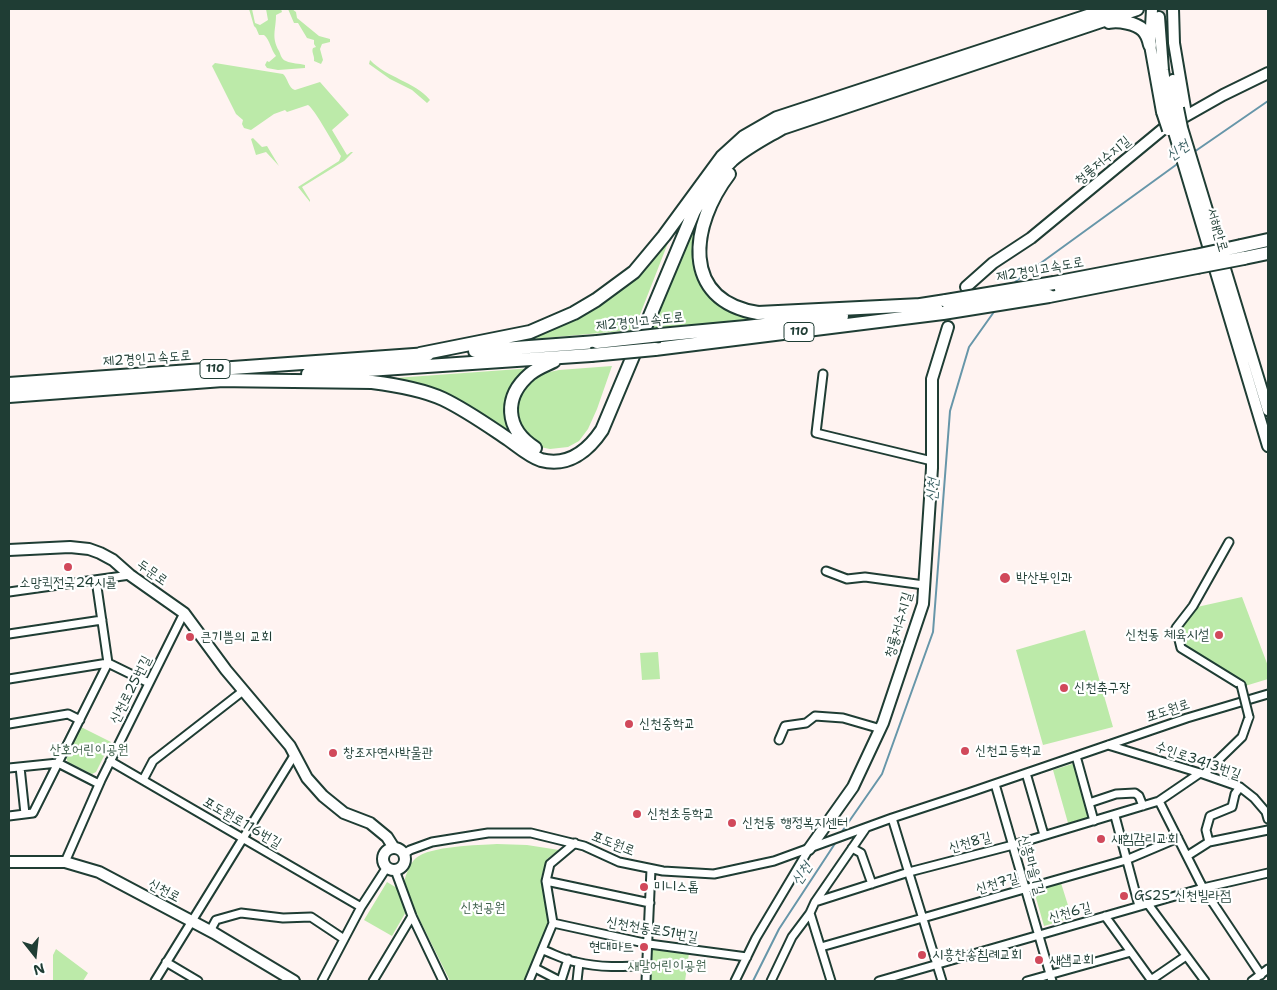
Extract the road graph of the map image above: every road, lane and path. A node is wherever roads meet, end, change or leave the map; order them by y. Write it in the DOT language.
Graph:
graph roads {
  1 [pos="1109,9"];
  2 [pos="1136,9"];
  3 [pos="1152,9"];
  4 [pos="1182,9"];
  5 [pos="1168,16"];
  6 [pos="1079,28"];
  7 [pos="1150,45"];
  8 [pos="1268,74"];
  9 [pos="1173,110"];
  10 [pos="1181,136"];
  11 [pos="750,147"];
  12 [pos="698,190"];
  13 [pos="1268,240"];
  14 [pos="1243,252"];
  15 [pos="1268,253"];
  16 [pos="1196,262"];
  17 [pos="966,286"];
  18 [pos="921,305"];
  19 [pos="944,308"];
  20 [pos="948,327"];
  21 [pos="420,354"];
  22 [pos="574,356"];
  23 [pos="823,374"];
  24 [pos="215,380"];
  25 [pos="9,384"];
  26 [pos="9,396"];
  27 [pos="1268,410"];
  28 [pos="1268,446"];
  29 [pos="932,461"];
  30 [pos="1229,542"];
  31 [pos="9,550"];
  32 [pos="826,570"];
  33 [pos="130,575"];
  34 [pos="96,580"];
  35 [pos="924,585"];
  36 [pos="9,592"];
  37 [pos="184,613"];
  38 [pos="102,620"];
  39 [pos="9,634"];
  40 [pos="108,663"];
  41 [pos="9,679"];
  42 [pos="149,683"];
  43 [pos="243,691"];
  44 [pos="1268,694"];
  45 [pos="80,720"];
  46 [pos="9,724"];
  47 [pos="881,729"];
  48 [pos="779,740"];
  49 [pos="1108,745"];
  50 [pos="295,754"];
  51 [pos="1076,756"];
  52 [pos="110,761"];
  53 [pos="58,763"];
  54 [pos="20,767"];
  55 [pos="9,768"];
  56 [pos="1026,773"];
  57 [pos="1202,774"];
  58 [pos="143,780"];
  59 [pos="99,784"];
  60 [pos="995,784"];
  61 [pos="1240,787"];
  62 [pos="1159,801"];
  63 [pos="1089,803"];
  64 [pos="1143,806"];
  65 [pos="25,814"];
  66 [pos="9,816"];
  67 [pos="1115,816"];
  68 [pos="892,818"];
  69 [pos="1268,819"];
  70 [pos="1094,822"];
  71 [pos="864,828"];
  72 [pos="1268,830"];
  73 [pos="1044,836"];
  74 [pos="243,838"];
  75 [pos="1178,838"];
  76 [pos="1209,842"];
  77 [pos="575,843"];
  78 [pos="1012,844"];
  79 [pos="394,848"];
  80 [pos="812,848"];
  81 [pos="852,848"];
  82 [pos="404,854"];
  83 [pos="1187,856"];
  84 [pos="1126,860"];
  85 [pos="9,862"];
  86 [pos="65,862"];
  87 [pos="391,868"];
  88 [pos="651,869"];
  89 [pos="909,872"];
  90 [pos="1268,873"];
  91 [pos="546,881"];
  92 [pos="872,884"];
  93 [pos="1025,888"];
  94 [pos="1203,888"];
  95 [pos="815,902"];
  96 [pos="650,903"];
  97 [pos="1148,904"];
  98 [pos="1140,906"];
  99 [pos="361,907"];
  100 [pos="810,913"];
  101 [pos="412,916"];
  102 [pos="1105,916"];
  103 [pos="923,918"];
  104 [pos="191,920"];
  105 [pos="553,923"];
  106 [pos="210,931"];
  107 [pos="1038,934"];
  108 [pos="344,939"];
  109 [pos="649,944"];
  110 [pos="821,947"];
  111 [pos="543,950"];
  112 [pos="1131,952"];
  113 [pos="1186,956"];
  114 [pos="747,957"];
  115 [pos="568,959"];
  116 [pos="166,962"];
  117 [pos="579,963"];
  118 [pos="647,965"];
  119 [pos="937,965"];
  120 [pos="535,968"];
  121 [pos="1268,969"];
  122 [pos="1051,978"];
  123 [pos="374,979"];
  124 [pos="1257,979"];
  125 [pos="154,981"];
  126 [pos="198,981"];
  127 [pos="294,981"];
  128 [pos="322,981"];
  129 [pos="383,981"];
  130 [pos="444,981"];
  131 [pos="529,981"];
  132 [pos="560,981"];
  133 [pos="577,981"];
  134 [pos="646,981"];
  135 [pos="735,981"];
  136 [pos="772,981"];
  137 [pos="832,981"];
  138 [pos="879,981"];
  139 [pos="942,981"];
  140 [pos="1027,981"];
  141 [pos="1152,981"];
  142 [pos="1205,981"];
  1 -- 12 [label="highway"];
  2 -- 6 [label="highway"];
  3 -- 7 [label="street"];
  4 -- 5 [label="street"];
  5 -- 9 [label="street"];
  5 -- 9 [label="street, 서해안로"];
  6 -- 7 [label="highway"];
  6 -- 11 [label="highway"];
  7 -- 9 [label="street"];
  8 -- 17 [label="street, 청룡저수지길"];
  9 -- 10 [label="street, bridge"];
  9 -- 10 [label="street, 서해안로, bridge"];
  10 -- 27 [label="street, 서해안로"];
  10 -- 28 [label="street, 서해안로"];
  11 -- 18 [label="highway"];
  11 -- 24 [label="highway"];
  12 -- 21 [label="highway"];
  12 -- 22 [label="highway"];
  13 -- 14 [label="highway, 제2경인고속도로 / 110"];
  14 -- 15 [label="highway, 제2경인고속도로 / 110"];
  14 -- 16 [label="highway, 제2경인고속도로 / 110, bridge"];
  16 -- 19 [label="highway, 제2경인고속도로 / 110, bridge"];
  16 -- 19 [label="highway, 제2경인고속도로 / 110, bridge"];
  18 -- 19 [label="highway, 제2경인고속도로 / 110"];
  18 -- 21 [label="highway, 제2경인고속도로 / 110, bridge"];
  19 -- 22 [label="highway, 제2경인고속도로 / 110, bridge"];
  20 -- 29 [label="street, 청룡저수지길"];
  21 -- 25 [label="highway, 제2경인고속도로 / 110"];
  22 -- 24 [label="highway, 제2경인고속도로 / 110"];
  23 -- 29 [label="street"];
  24 -- 26 [label="highway, 제2경인고속도로 / 110"];
  29 -- 35 [label="street, 청룡저수지길"];
  30 -- 57 [label="street, 신천8길, bridge"];
  31 -- 33 [label="street, 두문로"];
  32 -- 35 [label="street"];
  33 -- 34 [label="street"];
  33 -- 37 [label="street, 두문로"];
  34 -- 36 [label="street"];
  34 -- 38 [label="street"];
  35 -- 47 [label="street, 청룡저수지길"];
  37 -- 42 [label="street, 신천로25번길"];
  37 -- 43 [label="street, 두문로"];
  38 -- 39 [label="street"];
  38 -- 40 [label="street"];
  40 -- 41 [label="street"];
  40 -- 42 [label="street"];
  40 -- 45 [label="street"];
  42 -- 52 [label="street, 신천로25번길"];
  43 -- 50 [label="street, 두문로"];
  43 -- 58 [label="street"];
  44 -- 49 [label="street, 포도원로"];
  45 -- 46 [label="street"];
  45 -- 53 [label="street"];
  47 -- 48 [label="street"];
  47 -- 80 [label="street, 청룡저수지길"];
  49 -- 51 [label="street, 포도원로"];
  49 -- 57 [label="street, 수인로3413번길"];
  50 -- 74 [label="street"];
  50 -- 79 [label="street, 두문로"];
  51 -- 56 [label="street, 포도원로"];
  51 -- 63 [label="street"];
  52 -- 58 [label="street, 포도원로116번길"];
  52 -- 59 [label="street, 신천로25번길"];
  53 -- 54 [label="street"];
  53 -- 59 [label="street"];
  53 -- 65 [label="street"];
  54 -- 55 [label="street"];
  54 -- 65 [label="street"];
  56 -- 60 [label="street, 포도원로"];
  56 -- 73 [label="street"];
  57 -- 61 [label="street, 수인로3413번길"];
  57 -- 62 [label="street, 신천8길"];
  58 -- 74 [label="street, 포도원로116번길"];
  59 -- 86 [label="street, 신천로25번길"];
  60 -- 68 [label="street, 포도원로"];
  60 -- 78 [label="street, 신흥마을1길"];
  61 -- 69 [label="street, 수인로3413번길"];
  61 -- 76 [label="street"];
  62 -- 64 [label="street, 신천8길"];
  62 -- 75 [label="street"];
  63 -- 64 [label="street"];
  63 -- 70 [label="street"];
  64 -- 67 [label="street, 신천8길"];
  65 -- 66 [label="street"];
  67 -- 70 [label="street, 신천8길"];
  67 -- 84 [label="street"];
  68 -- 71 [label="street, 포도원로"];
  68 -- 89 [label="street"];
  70 -- 73 [label="street, 신천8길"];
  71 -- 80 [label="street, 포도원로"];
  71 -- 81 [label="street"];
  72 -- 76 [label="street"];
  73 -- 78 [label="street, 신천8길"];
  74 -- 99 [label="street, 포도원로116번길"];
  74 -- 104 [label="street"];
  75 -- 83 [label="street"];
  75 -- 84 [label="street, 신천7길"];
  76 -- 83 [label="street"];
  77 -- 82 [label="street, 포도원로"];
  77 -- 88 [label="street, 포도원로"];
  77 -- 91 [label="street"];
  78 -- 89 [label="street, 신천8길"];
  78 -- 93 [label="street, 신흥마을1길"];
  79 -- 82 [label="street"];
  79 -- 87 [label="street"];
  80 -- 88 [label="street, 포도원로"];
  80 -- 114 [label="street"];
  81 -- 92 [label="street"];
  81 -- 95 [label="street"];
  82 -- 87 [label="street"];
  83 -- 94 [label="street"];
  84 -- 93 [label="street, 신천7길"];
  84 -- 98 [label="street"];
  85 -- 86 [label="street, 신천로"];
  86 -- 104 [label="street, 신천로"];
  87 -- 99 [label="street"];
  87 -- 101 [label="street"];
  88 -- 96 [label="street"];
  89 -- 92 [label="street, 신천8길"];
  89 -- 103 [label="street"];
  90 -- 94 [label="street, 신천6길"];
  91 -- 96 [label="street"];
  91 -- 105 [label="street"];
  92 -- 95 [label="street, 신천8길"];
  93 -- 103 [label="street, 신천7길"];
  93 -- 107 [label="street, 신흥마을1길"];
  94 -- 97 [label="street, 신천6길"];
  94 -- 124 [label="street"];
  95 -- 100 [label="street"];
  96 -- 109 [label="street"];
  97 -- 98 [label="street, 신천6길"];
  97 -- 113 [label="street"];
  98 -- 102 [label="street, 신천6길"];
  99 -- 108 [label="street"];
  100 -- 110 [label="street"];
  100 -- 136 [label="street"];
  101 -- 123 [label="street"];
  101 -- 130 [label="street"];
  102 -- 107 [label="street, 신천6길"];
  102 -- 112 [label="street"];
  103 -- 110 [label="street, 신천7길"];
  103 -- 119 [label="street"];
  104 -- 106 [label="street, 신천로"];
  104 -- 116 [label="street"];
  105 -- 109 [label="street, 신천천동로51번길"];
  105 -- 111 [label="street"];
  106 -- 108 [label="street"];
  106 -- 127 [label="street, 신천로"];
  107 -- 119 [label="street, 신천6길"];
  107 -- 122 [label="street, 신흥마을1길"];
  108 -- 128 [label="street"];
  109 -- 114 [label="street, 신천천동로51번길"];
  109 -- 118 [label="street"];
  110 -- 137 [label="street"];
  111 -- 115 [label="street"];
  111 -- 120 [label="street"];
  112 -- 122 [label="street"];
  112 -- 141 [label="street"];
  113 -- 141 [label="street"];
  113 -- 142 [label="street"];
  114 -- 135 [label="street"];
  115 -- 117 [label="street"];
  115 -- 132 [label="street"];
  116 -- 125 [label="street"];
  116 -- 126 [label="street"];
  117 -- 118 [label="street"];
  117 -- 133 [label="street"];
  118 -- 134 [label="street"];
  119 -- 138 [label="street, 신천6길"];
  119 -- 139 [label="street"];
  120 -- 131 [label="street"];
  120 -- 132 [label="street"];
  121 -- 124 [label="street"];
  122 -- 140 [label="street"];
  123 -- 129 [label="street"];
}
